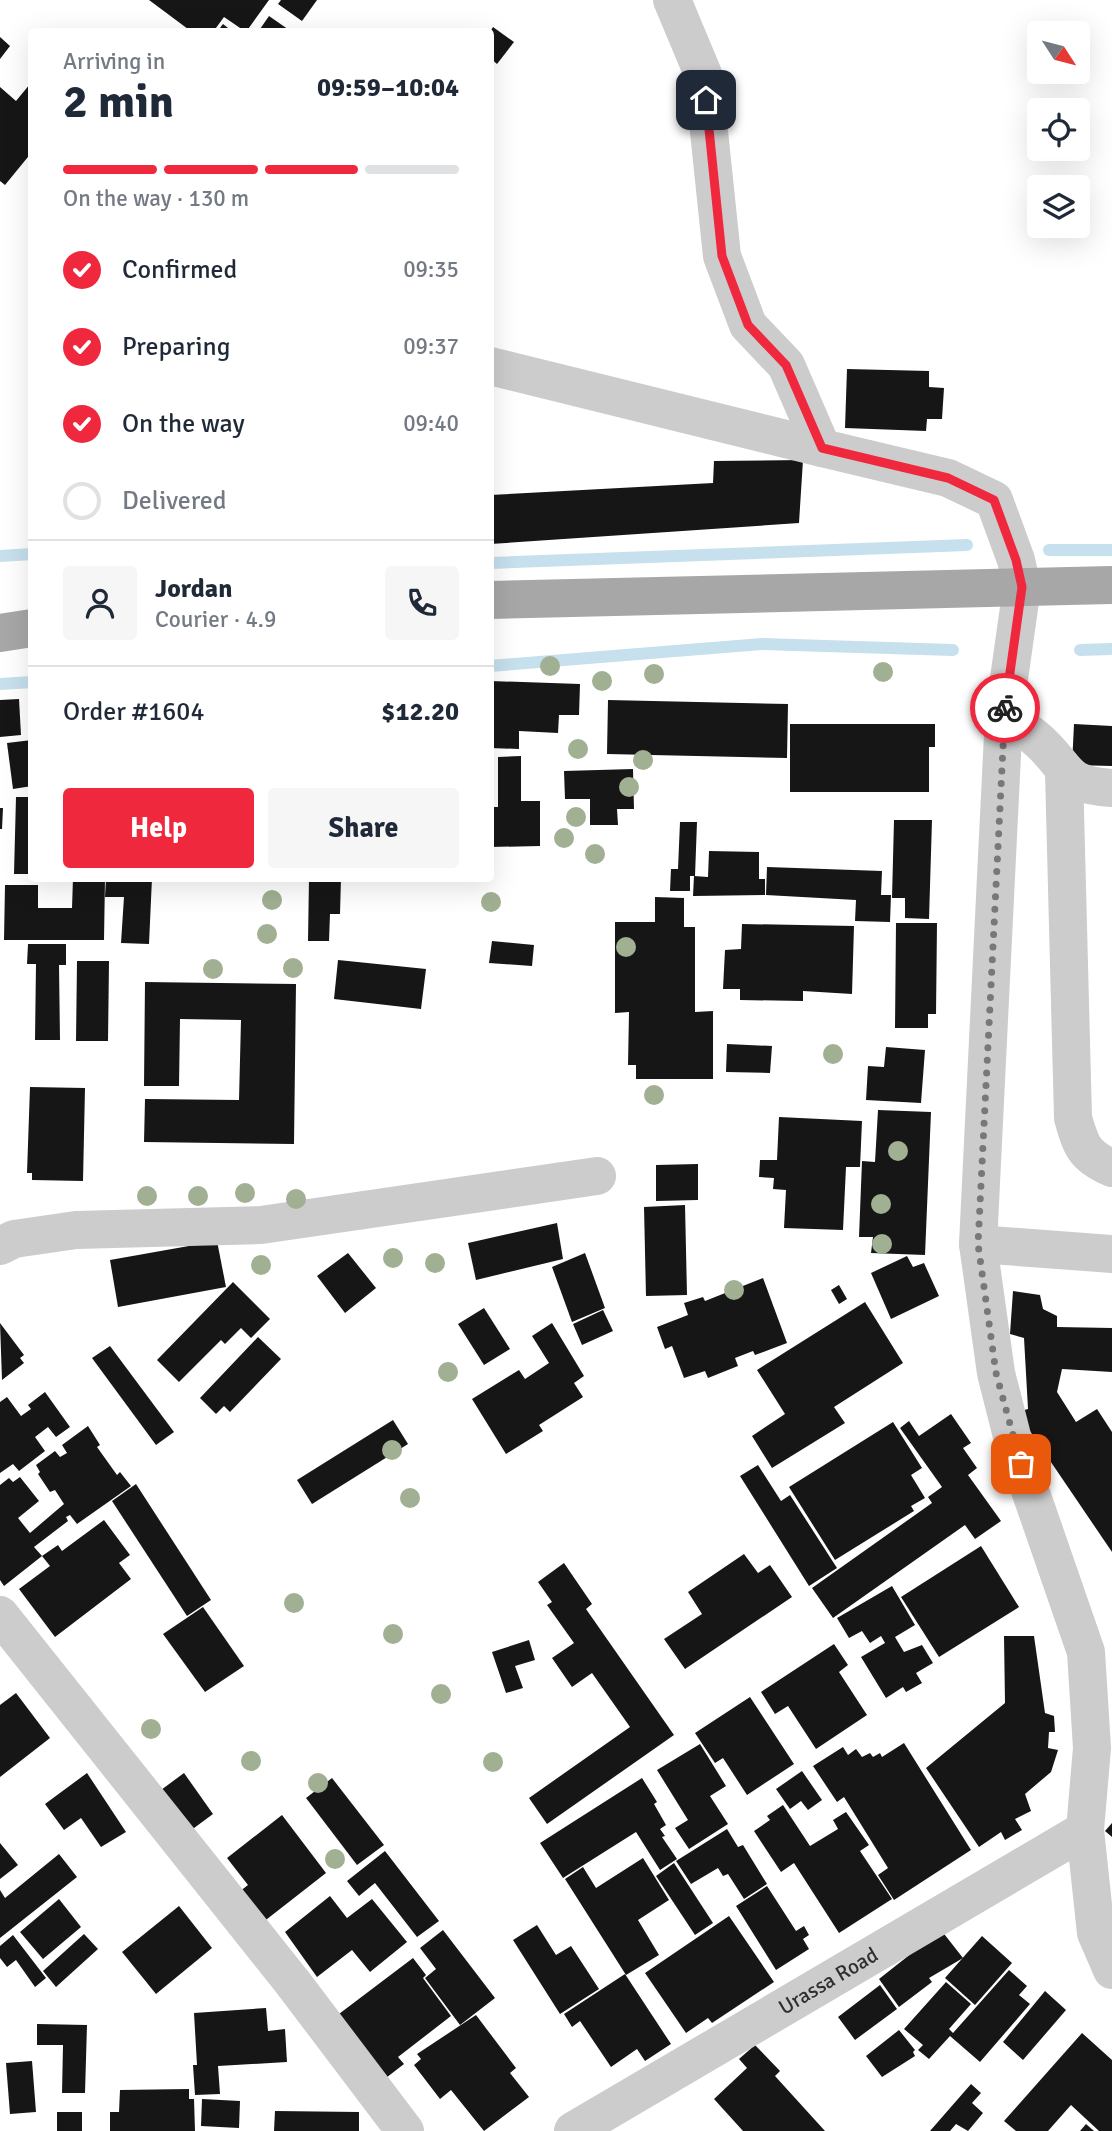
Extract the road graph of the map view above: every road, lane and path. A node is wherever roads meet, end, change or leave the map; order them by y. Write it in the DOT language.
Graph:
graph roads {
  1 [pos="672,0"];
  2 [pos="494,367"];
  3 [pos="822,448"];
  4 [pos="1112,585"];
  5 [pos="1022,587"];
  6 [pos="494,600"];
  7 [pos="28,629"];
  8 [pos="0,633"];
  9 [pos="1004,713"];
  10 [pos="1064,772"];
  11 [pos="1112,788"];
  12 [pos="1112,1168"];
  13 [pos="597,1176"];
  14 [pos="978,1244"];
  15 [pos="0,1246"];
  16 [pos="1112,1254"];
  17 [pos="0,1615"];
  18 [pos="1084,1830"];
  19 [pos="1112,1970"];
  20 [pos="405,2131"];
  21 [pos="573,2131"];
  1 -- 3 [label="street"];
  2 -- 3 [label="street"];
  3 -- 5 [label="street"];
  4 -- 5 [label="main road"];
  5 -- 6 [label="main road"];
  5 -- 9 [label="street"];
  7 -- 8 [label="main road"];
  9 -- 10 [label="street"];
  9 -- 14 [label="street"];
  10 -- 11 [label="street"];
  10 -- 12 [label="street"];
  13 -- 15 [label="street"];
  14 -- 16 [label="street"];
  14 -- 18 [label="street"];
  17 -- 20 [label="street"];
  18 -- 19 [label="street"];
  18 -- 21 [label="street, Urassa Road"];
}
